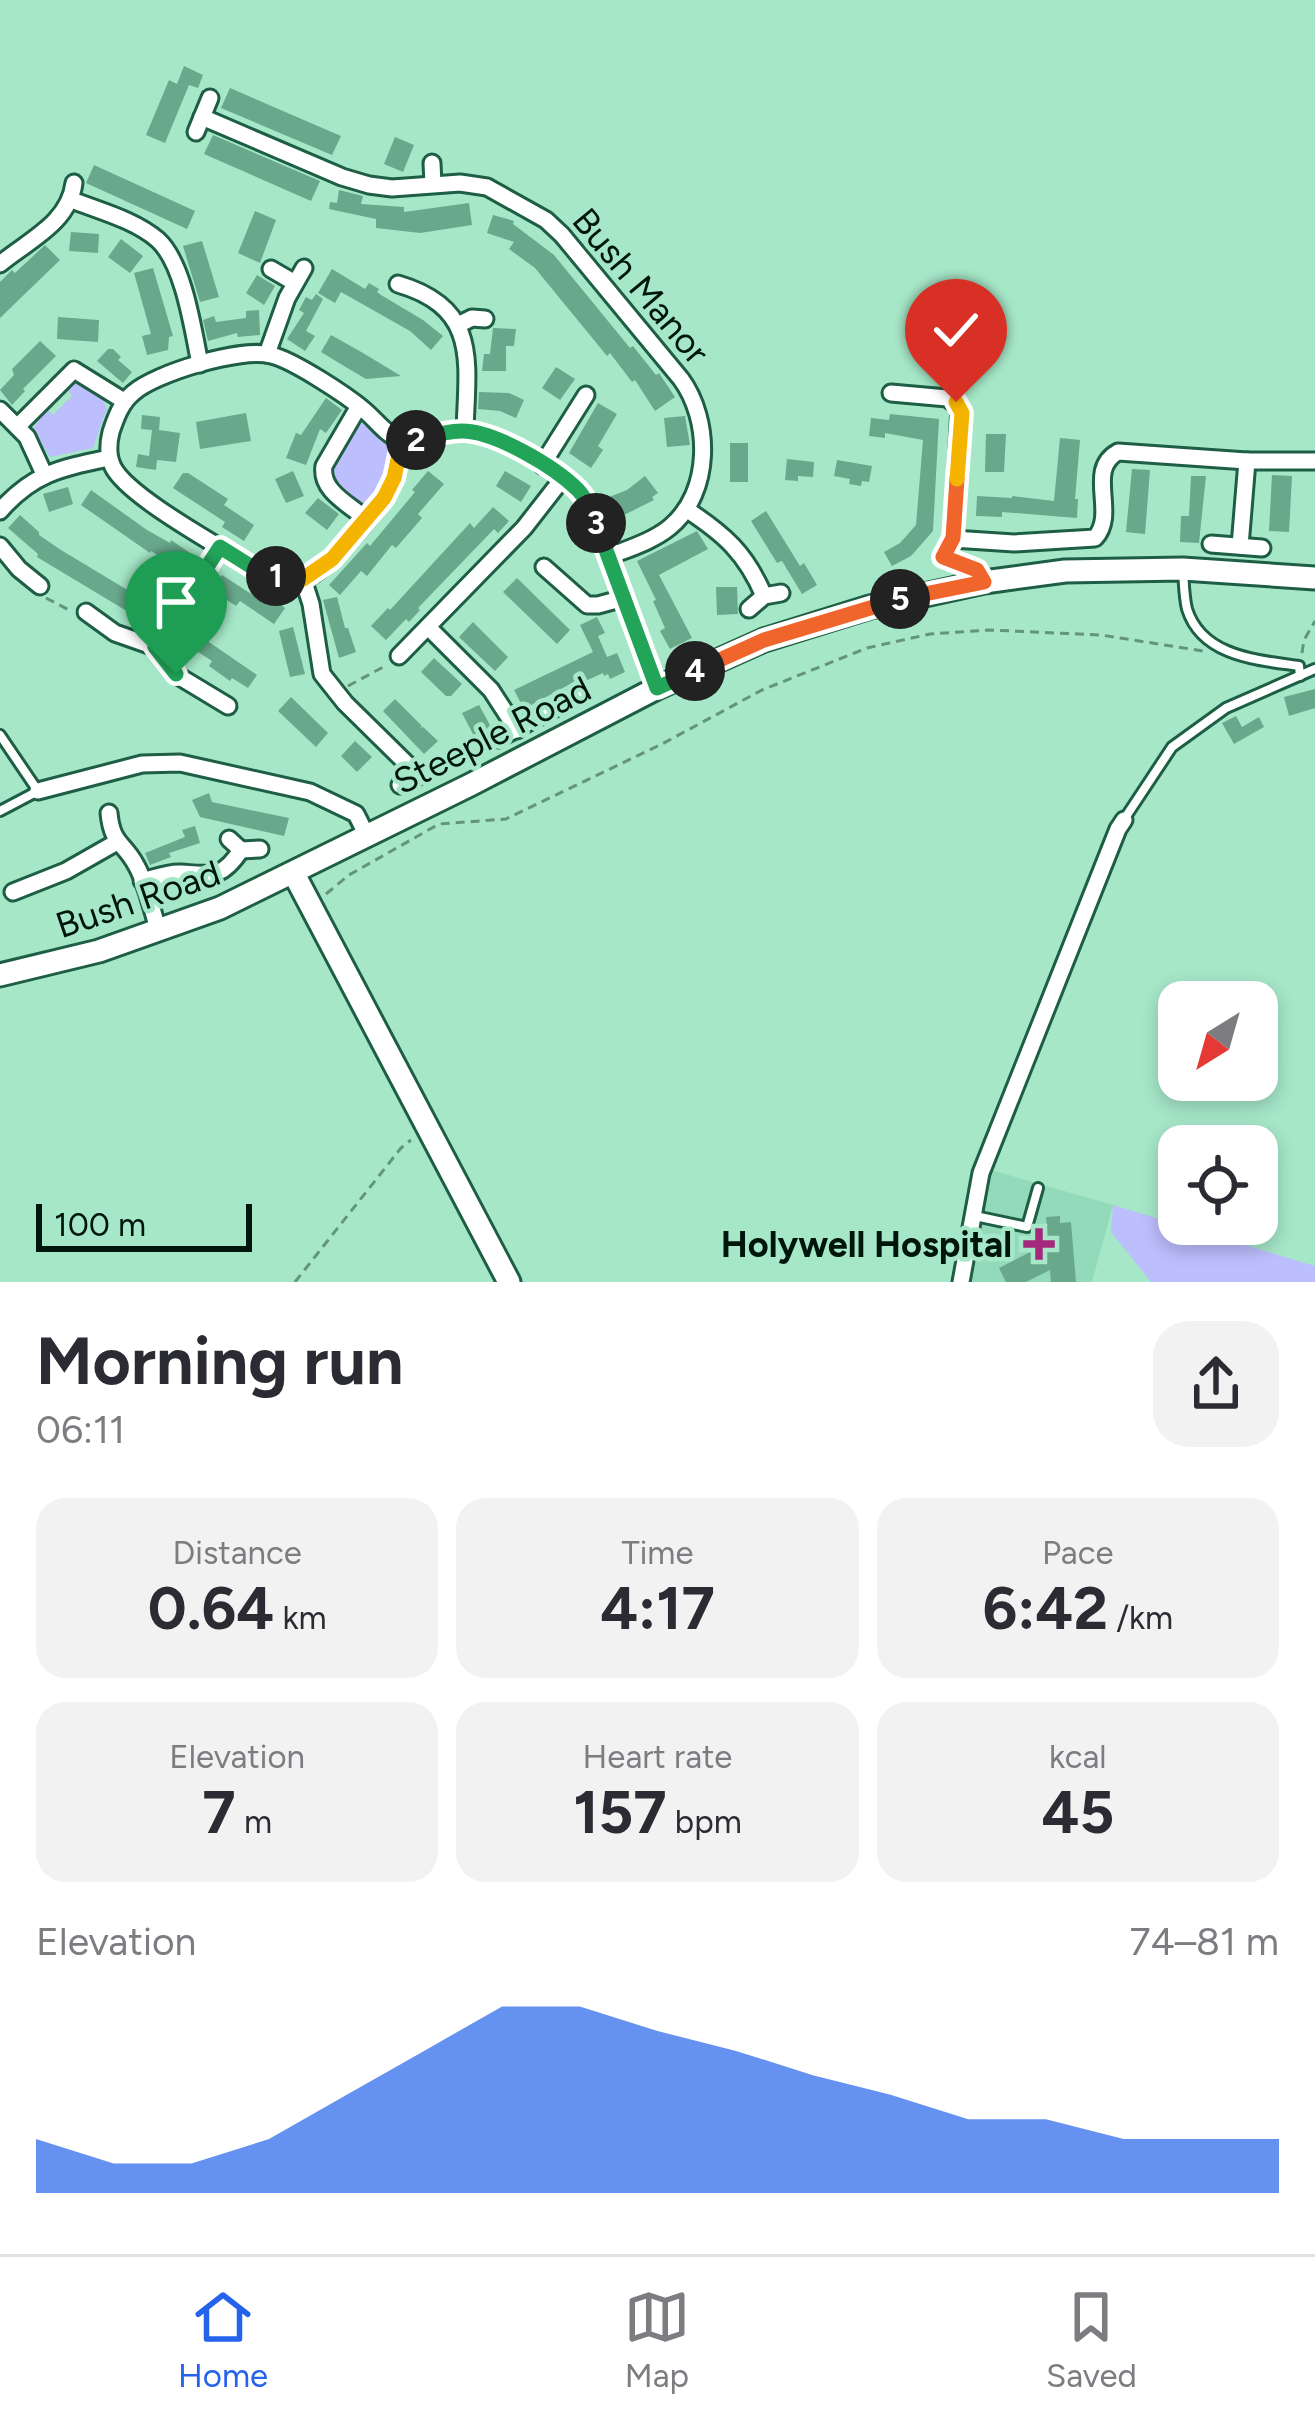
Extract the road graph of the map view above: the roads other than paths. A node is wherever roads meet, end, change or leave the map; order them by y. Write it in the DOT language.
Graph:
graph roads {
  1 [pos="210,98"];
  2 [pos="431,164"];
  3 [pos="433,184"];
  4 [pos="0,264"];
  5 [pos="271,269"];
  6 [pos="398,284"];
  7 [pos="485,319"];
  8 [pos="458,325"];
  9 [pos="267,354"];
  10 [pos="200,364"];
  11 [pos="891,393"];
  12 [pos="586,394"];
  13 [pos="124,401"];
  14 [pos="359,406"];
  15 [pos="0,410"];
  16 [pos="18,426"];
  17 [pos="466,431"];
  18 [pos="402,441"];
  19 [pos="109,458"];
  20 [pos="1247,460"];
  21 [pos="1315,461"];
  22 [pos="542,465"];
  23 [pos="44,473"];
  24 [pos="563,478"];
  25 [pos="686,509"];
  26 [pos="0,511"];
  27 [pos="366,519"];
  28 [pos="1211,544"];
  29 [pos="0,546"];
  30 [pos="1240,546"];
  31 [pos="220,547"];
  32 [pos="1262,548"];
  33 [pos="610,556"];
  34 [pos="544,567"];
  35 [pos="1183,569"];
  36 [pos="1315,578"];
  37 [pos="303,579"];
  38 [pos="40,586"];
  39 [pos="624,598"];
  40 [pos="749,609"];
  41 [pos="86,612"];
  42 [pos="428,627"];
  43 [pos="155,647"];
  44 [pos="399,656"];
  45 [pos="1315,669"];
  46 [pos="1300,671"];
  47 [pos="657,688"];
  48 [pos="577,696"];
  49 [pos="228,706"];
  50 [pos="517,730"];
  51 [pos="0,735"];
  52 [pos="498,739"];
  53 [pos="433,769"];
  54 [pos="38,791"];
  55 [pos="0,811"];
  56 [pos="110,813"];
  57 [pos="1124,820"];
  58 [pos="367,836"];
  59 [pos="117,842"];
  60 [pos="260,849"];
  61 [pos="294,874"];
  62 [pos="142,881"];
  63 [pos="13,892"];
  64 [pos="159,932"];
  65 [pos="0,975"];
  66 [pos="1038,1188"];
  67 [pos="973,1215"];
  68 [pos="509,1282"];
  69 [pos="961,1282"];
  1 -- 3 [label="street, Bush Manor"];
  2 -- 3 [label="street"];
  3 -- 25 [label="street, Bush Manor"];
  4 -- 10 [label="street"];
  5 -- 9 [label="street"];
  6 -- 8 [label="street"];
  7 -- 8 [label="street"];
  8 -- 17 [label="street"];
  9 -- 10 [label="street"];
  9 -- 14 [label="street"];
  10 -- 13 [label="street"];
  11 -- 20 [label="street"];
  12 -- 22 [label="street"];
  13 -- 16 [label="street"];
  13 -- 19 [label="street"];
  14 -- 18 [label="street"];
  14 -- 27 [label="street"];
  15 -- 16 [label="street"];
  16 -- 23 [label="street"];
  17 -- 18 [label="street"];
  17 -- 22 [label="street"];
  18 -- 27 [label="street"];
  19 -- 23 [label="street"];
  19 -- 31 [label="street"];
  20 -- 21 [label="street"];
  20 -- 30 [label="street"];
  22 -- 24 [label="street"];
  23 -- 26 [label="street"];
  24 -- 33 [label="street"];
  24 -- 42 [label="street"];
  25 -- 33 [label="street"];
  25 -- 40 [label="street"];
  27 -- 37 [label="street"];
  28 -- 30 [label="street"];
  29 -- 38 [label="street"];
  30 -- 32 [label="street"];
  31 -- 37 [label="street"];
  31 -- 43 [label="street"];
  33 -- 39 [label="street"];
  34 -- 39 [label="street"];
  35 -- 36 [label="main road, Steeple Road"];
  35 -- 46 [label="lane"];
  35 -- 47 [label="main road, Steeple Road"];
  37 -- 53 [label="street"];
  39 -- 47 [label="street"];
  41 -- 43 [label="street"];
  42 -- 44 [label="street"];
  42 -- 50 [label="street"];
  43 -- 49 [label="street"];
  45 -- 46 [label="lane"];
  46 -- 57 [label="lane"];
  47 -- 58 [label="main road, Steeple Road"];
  48 -- 50 [label="street"];
  50 -- 52 [label="street"];
  51 -- 54 [label="lane"];
  54 -- 55 [label="lane"];
  54 -- 58 [label="street"];
  56 -- 59 [label="street"];
  57 -- 67 [label="street"];
  58 -- 61 [label="main road, Steeple Road"];
  59 -- 62 [label="street"];
  59 -- 63 [label="street"];
  60 -- 62 [label="street"];
  61 -- 64 [label="main road, Bush Road"];
  61 -- 68 [label="main road"];
  62 -- 64 [label="street"];
  64 -- 65 [label="main road, Bush Road"];
  66 -- 67 [label="lane"];
  67 -- 69 [label="street"];
}
